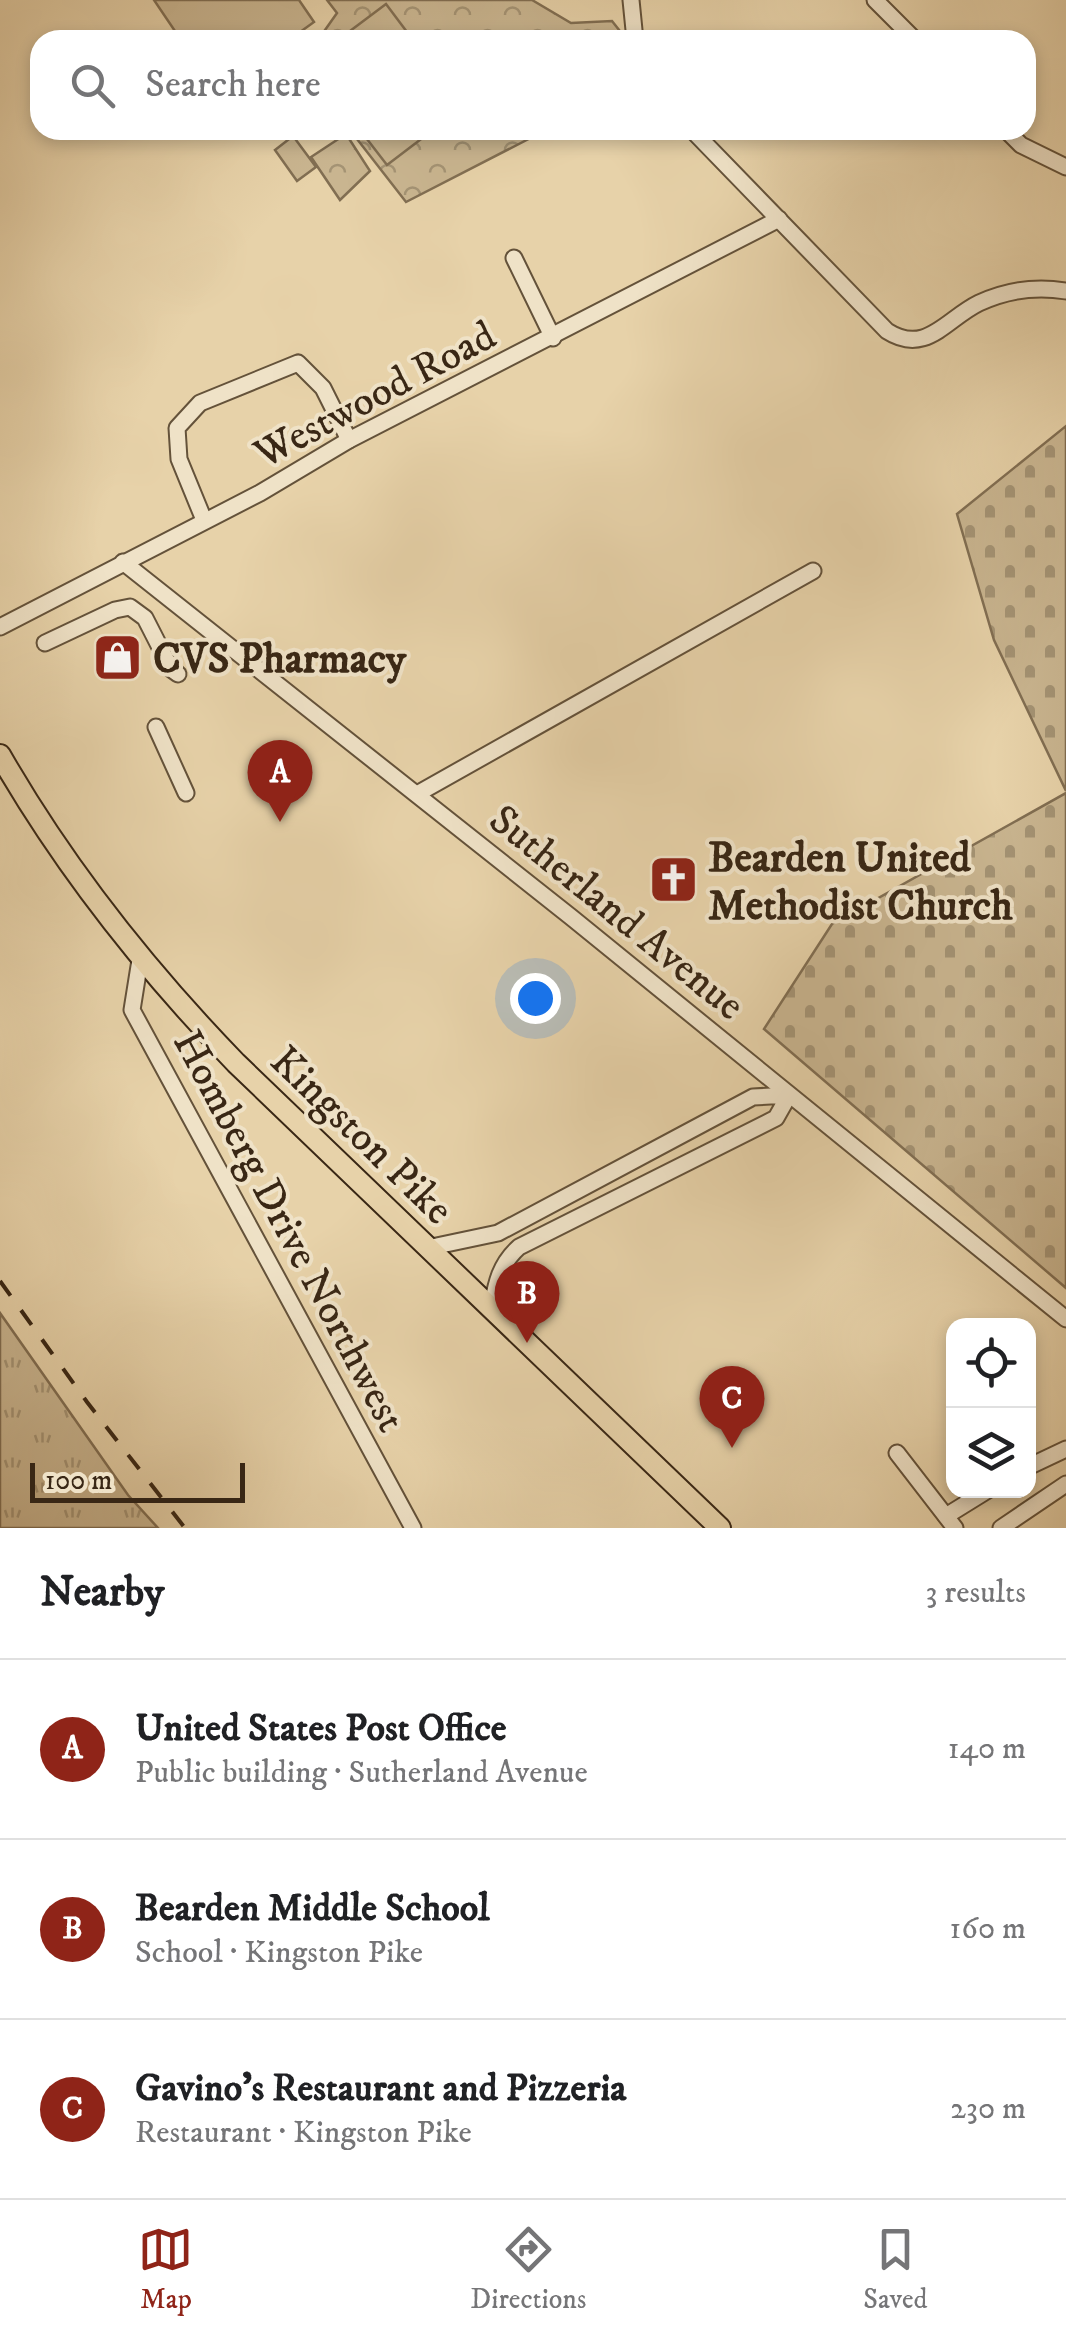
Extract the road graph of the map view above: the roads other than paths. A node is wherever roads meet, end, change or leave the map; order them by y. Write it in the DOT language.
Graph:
graph roads {
  1 [pos="631,0"];
  2 [pos="874,0"];
  3 [pos="634,30"];
  4 [pos="905,30"];
  5 [pos="702,140"];
  6 [pos="1016,140"];
  7 [pos="1066,167"];
  8 [pos="779,220"];
  9 [pos="514,258"];
  10 [pos="1066,291"];
  11 [pos="554,338"];
  12 [pos="349,440"];
  13 [pos="204,520"];
  14 [pos="123,562"];
  15 [pos="813,571"];
  16 [pos="0,627"];
  17 [pos="45,643"];
  18 [pos="178,674"];
  19 [pos="156,727"];
  20 [pos="0,755"];
  21 [pos="186,793"];
  22 [pos="417,794"];
  23 [pos="140,960"];
  24 [pos="789,1095"];
  25 [pos="427,1248"];
  26 [pos="491,1310"];
  27 [pos="1066,1319"];
  28 [pos="1066,1449"];
  29 [pos="896,1453"];
  30 [pos="1036,1462"];
  31 [pos="1066,1484"];
  32 [pos="978,1498"];
  33 [pos="950,1522"];
  34 [pos="413,1528"];
  35 [pos="720,1528"];
  36 [pos="1001,1528"];
  1 -- 3 [label="street"];
  2 -- 4 [label="street"];
  5 -- 8 [label="street"];
  6 -- 7 [label="street"];
  8 -- 10 [label="street"];
  8 -- 11 [label="street, Westwood Road"];
  9 -- 11 [label="street"];
  11 -- 12 [label="street, Westwood Road"];
  12 -- 13 [label="street, Westwood Road"];
  12 -- 13 [label="street"];
  13 -- 14 [label="street, Westwood Road"];
  14 -- 16 [label="street, Westwood Road"];
  14 -- 22 [label="street, Sutherland Avenue"];
  15 -- 22 [label="street"];
  17 -- 18 [label="street"];
  19 -- 21 [label="street"];
  20 -- 23 [label="main road, Kingston Pike"];
  22 -- 24 [label="street, Sutherland Avenue"];
  23 -- 25 [label="main road, Kingston Pike"];
  23 -- 34 [label="street, Homberg Drive Northwest"];
  24 -- 25 [label="street"];
  24 -- 26 [label="street"];
  24 -- 27 [label="street, Sutherland Avenue"];
  25 -- 26 [label="main road, Kingston Pike"];
  26 -- 35 [label="main road, Kingston Pike"];
  28 -- 30 [label="street"];
  29 -- 33 [label="street"];
  31 -- 36 [label="street"];
  32 -- 33 [label="street"];
}
